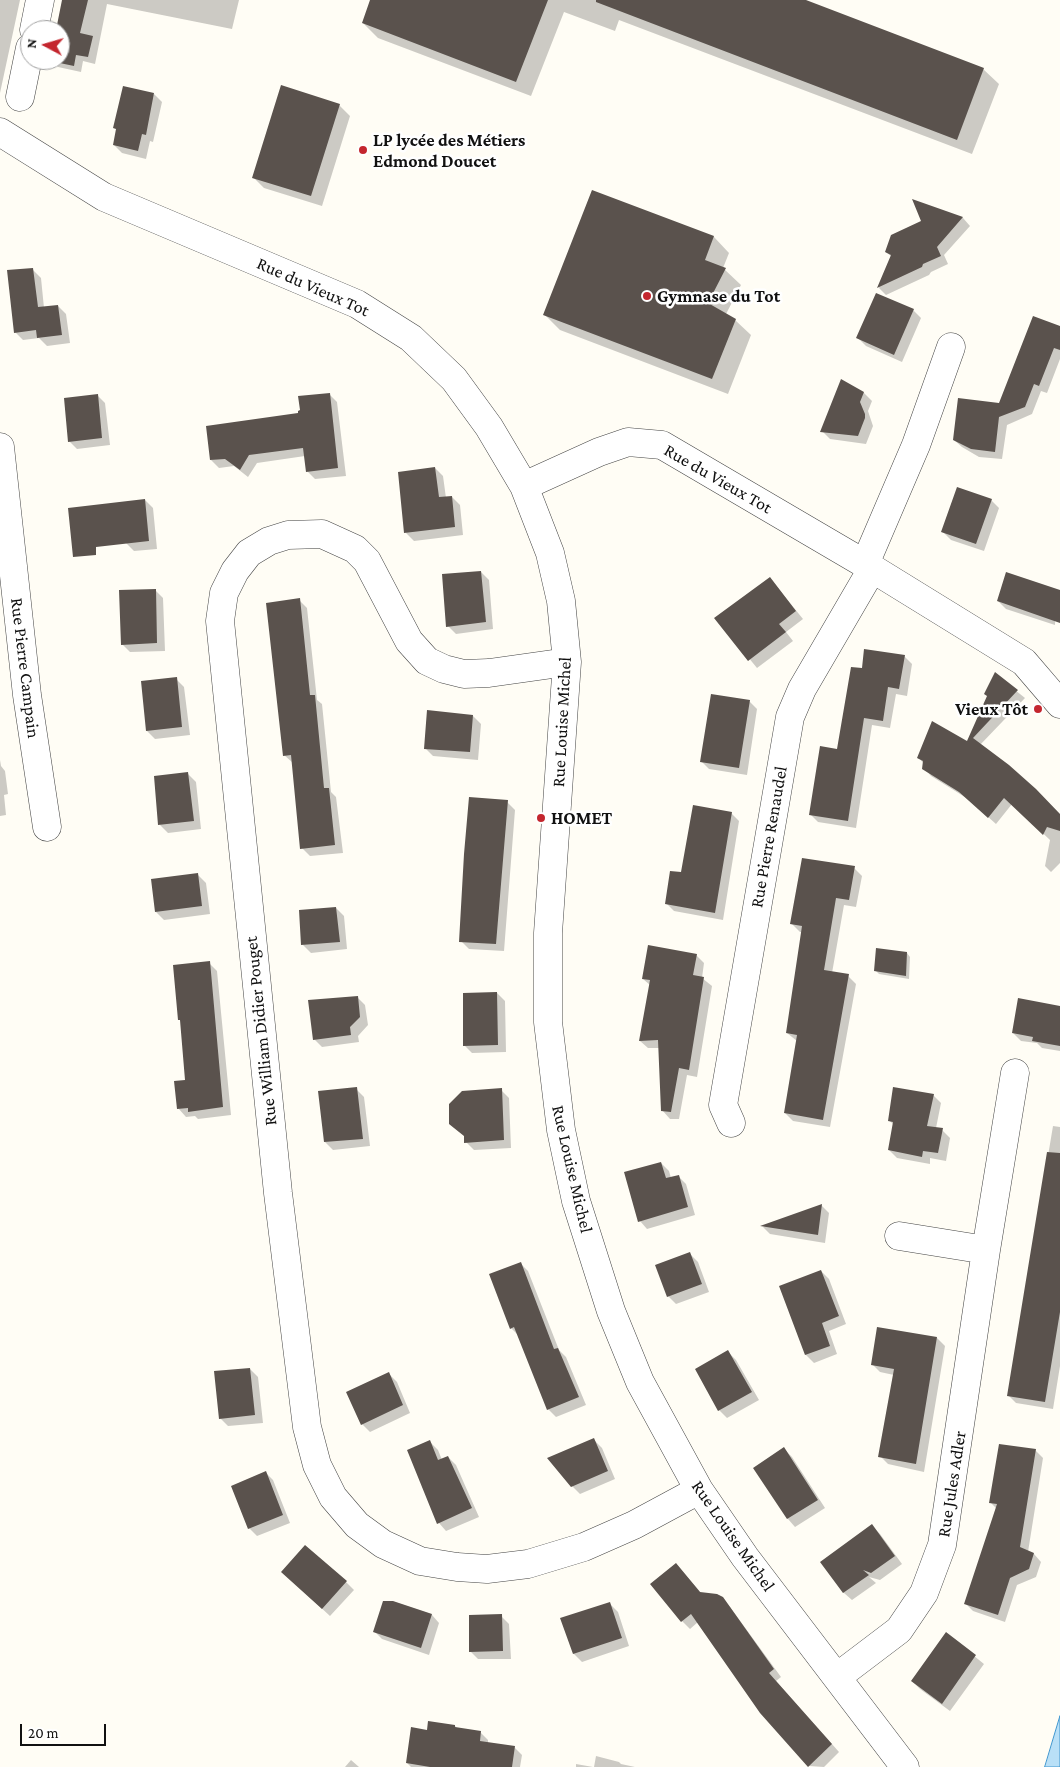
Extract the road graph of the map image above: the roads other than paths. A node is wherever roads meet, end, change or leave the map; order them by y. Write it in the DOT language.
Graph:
graph roads {
  1 [pos="40,0"];
  2 [pos="36,20"];
  3 [pos="26,70"];
  4 [pos="20,97"];
  5 [pos="0,132"];
  6 [pos="952,347"];
  7 [pos="0,448"];
  8 [pos="524,486"];
  9 [pos="868,567"];
  10 [pos="567,662"];
  11 [pos="1056,691"];
  12 [pos="47,828"];
  13 [pos="1015,1073"];
  14 [pos="731,1123"];
  15 [pos="899,1236"];
  16 [pos="986,1250"];
  17 [pos="699,1490"];
  18 [pos="837,1678"];
  19 [pos="905,1767"];
  1 -- 2 [label="street"];
  3 -- 4 [label="street"];
  5 -- 8 [label="street, Rue du Vieux Tot"];
  6 -- 9 [label="street"];
  7 -- 12 [label="street, Rue Pierre Campain"];
  8 -- 9 [label="street, Rue du Vieux Tot"];
  8 -- 10 [label="street, Rue Louise Michel"];
  9 -- 11 [label="street, Rue du Vieux Tot"];
  9 -- 14 [label="street, Rue Pierre Renaudel"];
  10 -- 17 [label="street, Rue Louise Michel"];
  10 -- 17 [label="street, Rue William Didier Pouget"];
  13 -- 16 [label="street, Rue Jules Adler"];
  15 -- 16 [label="street"];
  16 -- 18 [label="street, Rue Jules Adler"];
  17 -- 18 [label="street, Rue Louise Michel"];
  18 -- 19 [label="street, Rue Louise Michel"];
}
